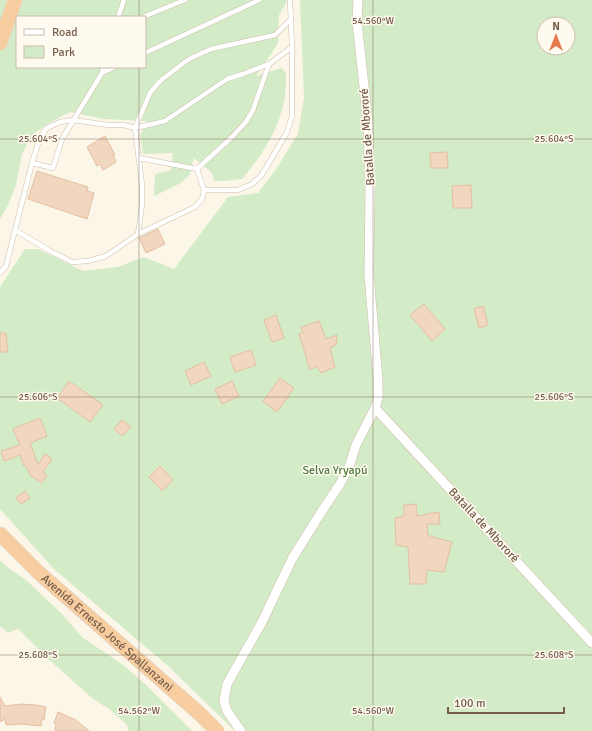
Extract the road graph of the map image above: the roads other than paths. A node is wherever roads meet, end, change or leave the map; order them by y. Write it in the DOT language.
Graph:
graph roads {
  1 [pos="15,0"];
  2 [pos="124,0"];
  3 [pos="185,0"];
  4 [pos="259,0"];
  5 [pos="290,0"];
  6 [pos="358,0"];
  7 [pos="118,16"];
  8 [pos="145,16"];
  9 [pos="291,19"];
  10 [pos="0,43"];
  11 [pos="292,47"];
  12 [pos="146,53"];
  13 [pos="269,64"];
  14 [pos="104,68"];
  15 [pos="113,68"];
  16 [pos="102,73"];
  17 [pos="72,120"];
  18 [pos="135,128"];
  19 [pos="139,158"];
  20 [pos="32,163"];
  21 [pos="197,169"];
  22 [pos="204,190"];
  23 [pos="15,230"];
  24 [pos="138,234"];
  25 [pos="6,266"];
  26 [pos="0,268"];
  27 [pos="0,273"];
  28 [pos="376,408"];
  29 [pos="0,534"];
  30 [pos="592,643"];
  31 [pos="216,731"];
  32 [pos="241,731"];
  1 -- 10 [label="highway"];
  2 -- 7 [label="lane"];
  3 -- 8 [label="lane"];
  4 -- 12 [label="lane"];
  5 -- 9 [label="lane"];
  6 -- 28 [label="street, Batalla de Mbororé"];
  9 -- 11 [label="lane"];
  9 -- 18 [label="lane"];
  11 -- 13 [label="lane"];
  11 -- 22 [label="lane"];
  13 -- 18 [label="lane"];
  13 -- 21 [label="lane"];
  14 -- 16 [label="lane"];
  15 -- 16 [label="lane"];
  16 -- 17 [label="lane"];
  17 -- 18 [label="lane"];
  17 -- 20 [label="lane"];
  17 -- 20 [label="lane"];
  18 -- 19 [label="lane"];
  19 -- 21 [label="lane"];
  19 -- 24 [label="lane"];
  20 -- 23 [label="lane"];
  21 -- 22 [label="lane"];
  22 -- 24 [label="lane"];
  23 -- 24 [label="lane"];
  23 -- 25 [label="lane"];
  25 -- 26 [label="lane"];
  25 -- 27 [label="lane"];
  28 -- 30 [label="street, Batalla de Mbororé"];
  28 -- 32 [label="street"];
  29 -- 31 [label="highway, Avenida Ernesto José Spallanzani"];
}
